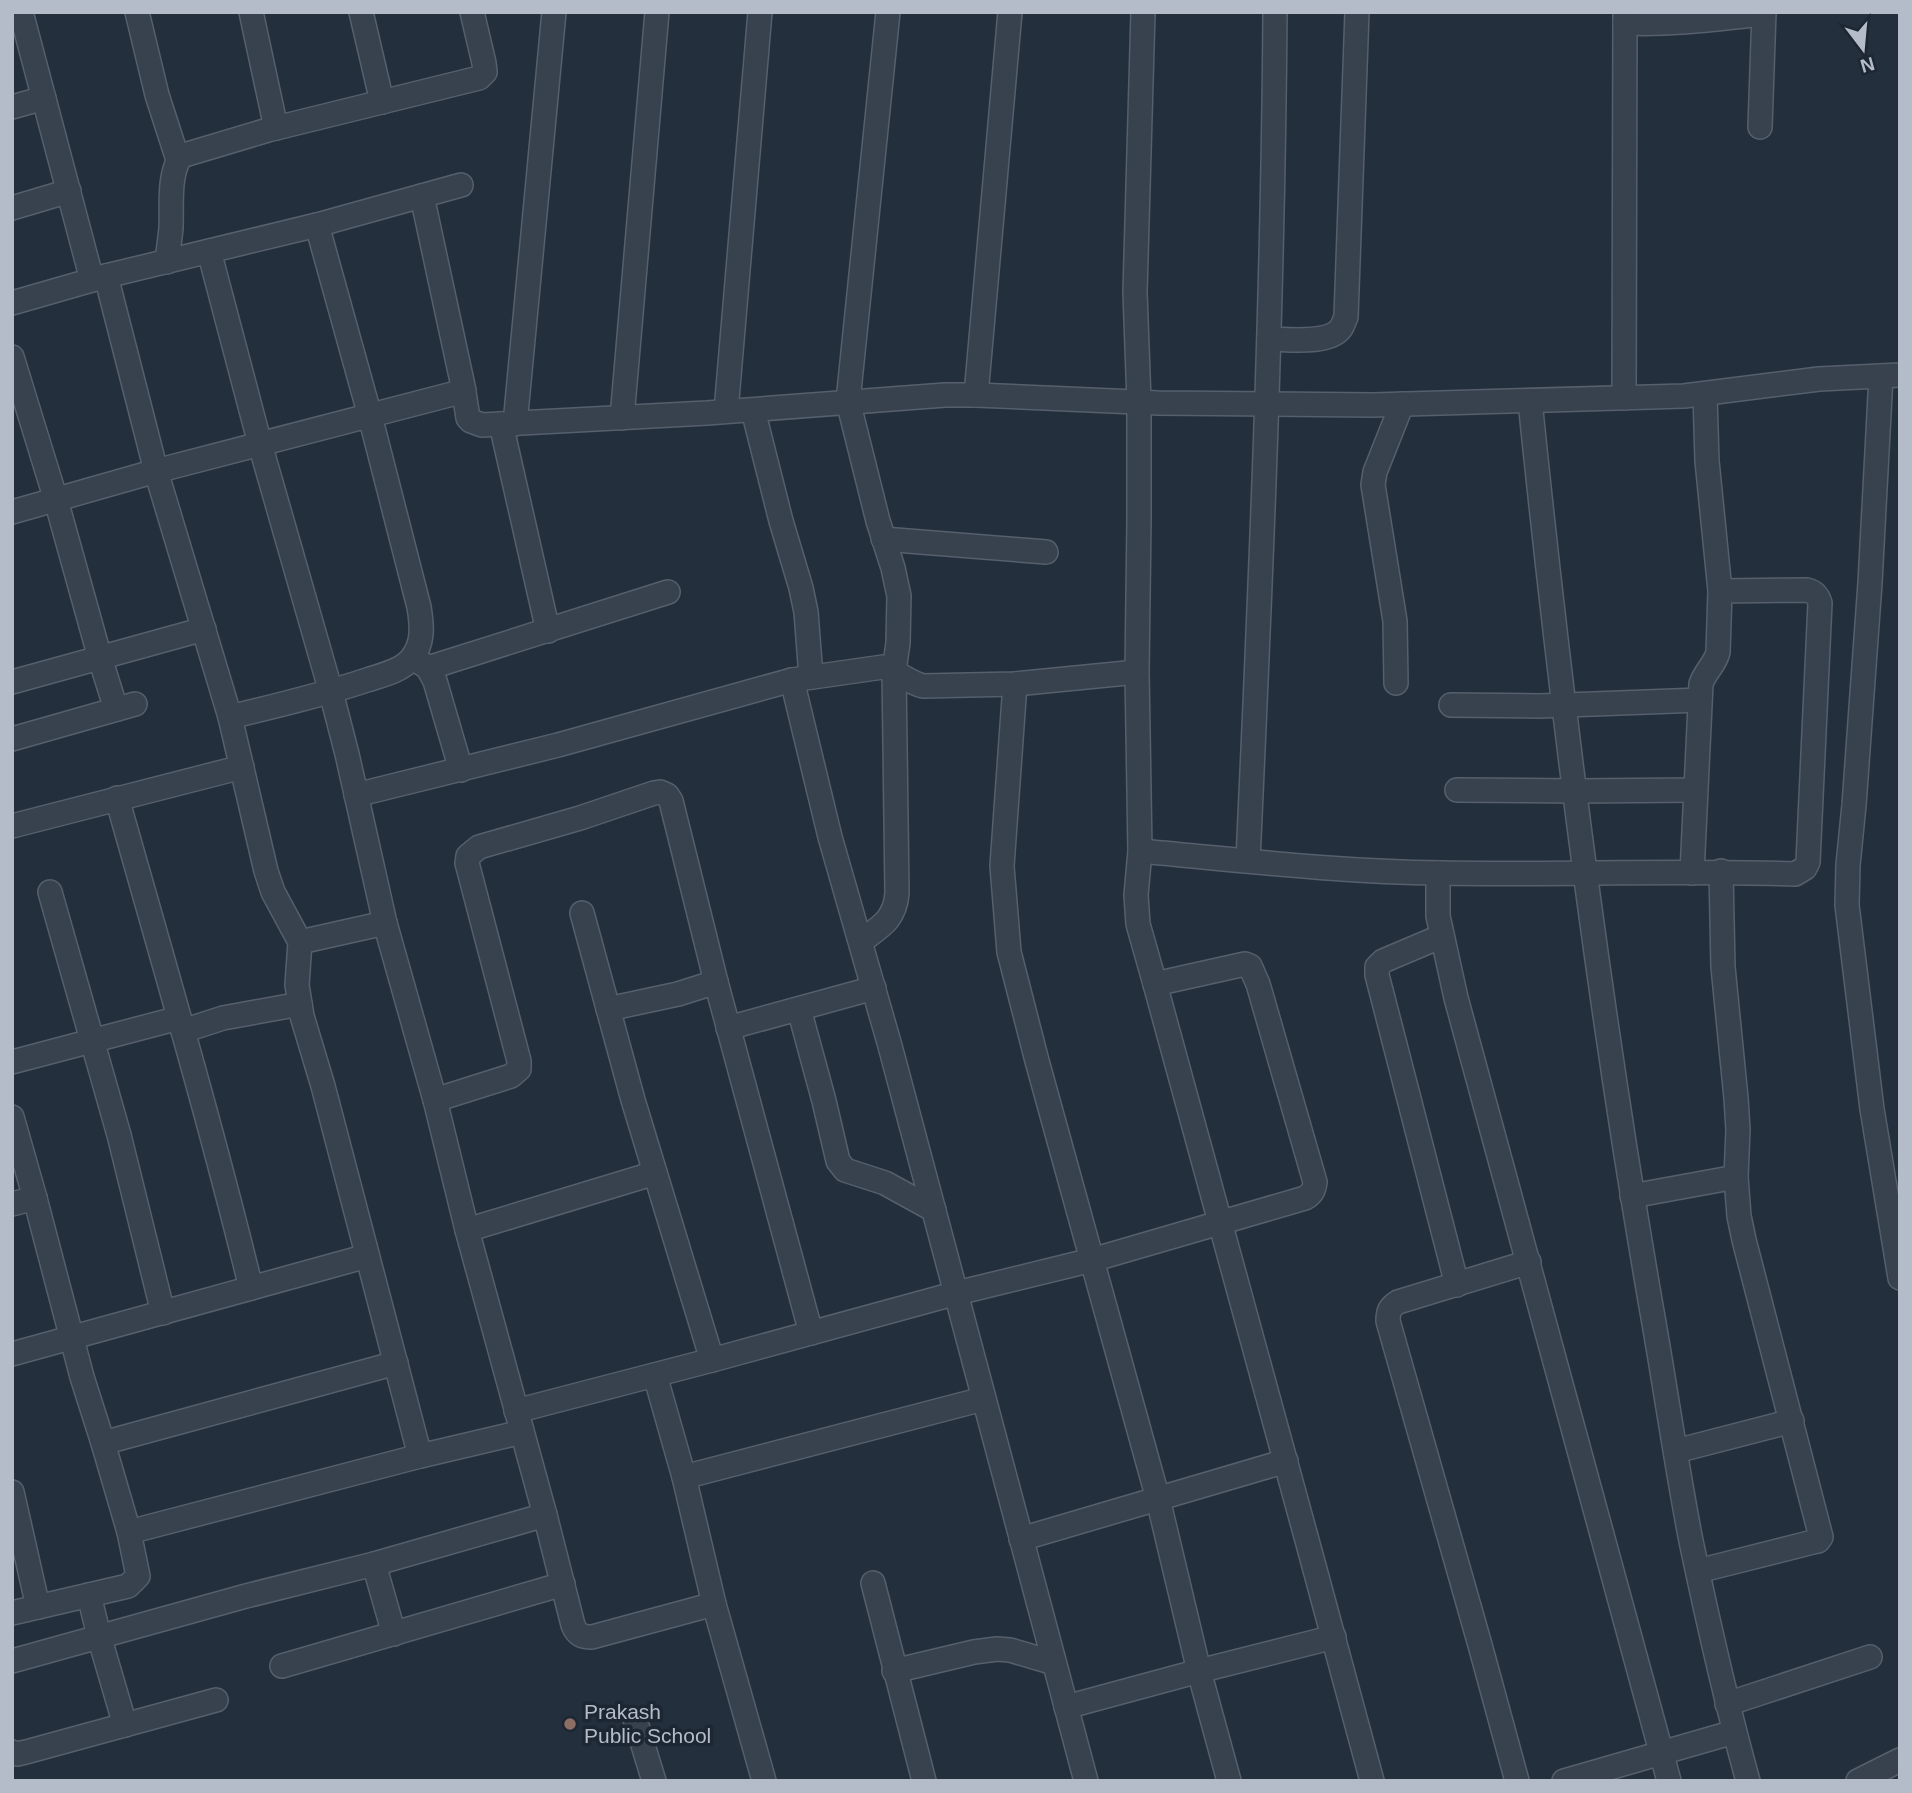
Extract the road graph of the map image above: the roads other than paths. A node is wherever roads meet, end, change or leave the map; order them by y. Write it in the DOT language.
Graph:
graph roads {
  1 [pos="21,12"];
  2 [pos="137,12"];
  3 [pos="251,12"];
  4 [pos="361,12"];
  5 [pos="471,12"];
  6 [pos="554,12"];
  7 [pos="657,12"];
  8 [pos="760,12"];
  9 [pos="888,12"];
  10 [pos="1010,12"];
  11 [pos="1143,12"];
  12 [pos="1275,12"];
  13 [pos="1357,12"];
  14 [pos="1763,13"];
  15 [pos="1625,18"];
  16 [pos="44,98"];
  17 [pos="382,102"];
  18 [pos="12,107"];
  19 [pos="1760,127"];
  20 [pos="276,128"];
  21 [pos="178,160"];
  22 [pos="461,185"];
  23 [pos="69,191"];
  24 [pos="422,196"];
  25 [pos="12,208"];
  26 [pos="317,225"];
  27 [pos="209,251"];
  28 [pos="167,262"];
  29 [pos="99,278"];
  30 [pos="12,303"];
  31 [pos="1269,339"];
  32 [pos="12,357"];
  33 [pos="1891,375"];
  34 [pos="464,391"];
  35 [pos="1705,394"];
  36 [pos="976,395"];
  37 [pos="1624,398"];
  38 [pos="848,401"];
  39 [pos="1530,401"];
  40 [pos="1139,402"];
  41 [pos="1267,404"];
  42 [pos="1402,404"];
  43 [pos="753,410"];
  44 [pos="726,411"];
  45 [pos="370,416"];
  46 [pos="622,418"];
  47 [pos="508,424"];
  48 [pos="260,444"];
  49 [pos="156,471"];
  50 [pos="56,500"];
  51 [pos="12,512"];
  52 [pos="883,539"];
  53 [pos="1046,552"];
  54 [pos="1720,591"];
  55 [pos="668,592"];
  56 [pos="204,629"];
  57 [pos="548,631"];
  58 [pos="100,658"];
  59 [pos="420,662"];
  60 [pos="894,671"];
  61 [pos="1137,672"];
  62 [pos="801,678"];
  63 [pos="12,682"];
  64 [pos="1396,683"];
  65 [pos="1014,684"];
  66 [pos="331,692"];
  67 [pos="1700,701"];
  68 [pos="1451,705"];
  69 [pos="1563,705"];
  70 [pos="230,717"];
  71 [pos="12,739"];
  72 [pos="242,767"];
  73 [pos="461,770"];
  74 [pos="1457,790"];
  75 [pos="1695,790"];
  76 [pos="1576,792"];
  77 [pos="356,795"];
  78 [pos="117,798"];
  79 [pos="12,826"];
  80 [pos="1140,851"];
  81 [pos="1248,860"];
  82 [pos="1721,871"];
  83 [pos="1438,873"];
  84 [pos="1585,873"];
  85 [pos="1692,873"];
  86 [pos="50,892"];
  87 [pos="582,913"];
  88 [pos="384,923"];
  89 [pos="1442,936"];
  90 [pos="861,941"];
  91 [pos="300,942"];
  92 [pos="716,982"];
  93 [pos="1156,984"];
  94 [pos="874,988"];
  95 [pos="300,1004"];
  96 [pos="608,1009"];
  97 [pos="799,1009"];
  98 [pos="181,1025"];
  99 [pos="728,1028"];
  100 [pos="92,1041"];
  101 [pos="12,1062"];
  102 [pos="435,1100"];
  103 [pos="12,1116"];
  104 [pos="1891,1171"];
  105 [pos="655,1173"];
  106 [pos="1736,1177"];
  107 [pos="1632,1196"];
  108 [pos="35,1198"];
  109 [pos="12,1204"];
  110 [pos="934,1210"];
  111 [pos="1220,1224"];
  112 [pos="467,1230"];
  113 [pos="367,1256"];
  114 [pos="1092,1260"];
  115 [pos="1529,1262"];
  116 [pos="1900,1278"];
  117 [pos="1457,1285"];
  118 [pos="251,1288"];
  119 [pos="957,1293"];
  120 [pos="163,1313"];
  121 [pos="811,1333"];
  122 [pos="71,1338"];
  123 [pos="12,1354"];
  124 [pos="712,1360"];
  125 [pos="396,1363"];
  126 [pos="654,1375"];
  127 [pos="983,1399"];
  128 [pos="519,1421"];
  129 [pos="1792,1421"];
  130 [pos="103,1443"];
  131 [pos="1676,1451"];
  132 [pos="420,1456"];
  133 [pos="1286,1461"];
  134 [pos="684,1478"];
  135 [pos="12,1492"];
  136 [pos="1158,1499"];
  137 [pos="545,1515"];
  138 [pos="129,1532"];
  139 [pos="1020,1539"];
  140 [pos="374,1564"];
  141 [pos="1698,1571"];
  142 [pos="873,1583"];
  143 [pos="563,1584"];
  144 [pos="89,1595"];
  145 [pos="714,1604"];
  146 [pos="38,1607"];
  147 [pos="12,1613"];
  148 [pos="394,1634"];
  149 [pos="99,1636"];
  150 [pos="1334,1637"];
  151 [pos="1870,1657"];
  152 [pos="12,1661"];
  153 [pos="1054,1663"];
  154 [pos="282,1666"];
  155 [pos="894,1671"];
  156 [pos="1199,1671"];
  157 [pos="216,1700"];
  158 [pos="1727,1704"];
  159 [pos="1066,1707"];
  160 [pos="635,1719"];
  161 [pos="125,1725"];
  162 [pos="1734,1732"];
  163 [pos="12,1752"];
  164 [pos="1661,1753"];
  165 [pos="1900,1760"];
  166 [pos="654,1781"];
  167 [pos="764,1781"];
  168 [pos="924,1781"];
  169 [pos="1086,1781"];
  170 [pos="1229,1781"];
  171 [pos="1372,1781"];
  172 [pos="1517,1781"];
  173 [pos="1564,1781"];
  174 [pos="1669,1781"];
  175 [pos="1748,1781"];
  176 [pos="1858,1781"];
  1 -- 16 [label="street"];
  2 -- 21 [label="street"];
  3 -- 20 [label="street"];
  4 -- 17 [label="street"];
  5 -- 17 [label="street"];
  6 -- 47 [label="street"];
  7 -- 46 [label="street"];
  8 -- 44 [label="street"];
  9 -- 38 [label="street"];
  10 -- 36 [label="street"];
  11 -- 40 [label="street"];
  12 -- 31 [label="street"];
  13 -- 31 [label="street"];
  14 -- 15 [label="street"];
  14 -- 19 [label="street"];
  15 -- 37 [label="street"];
  16 -- 18 [label="street"];
  16 -- 23 [label="street"];
  17 -- 20 [label="street"];
  20 -- 21 [label="street"];
  21 -- 28 [label="street"];
  22 -- 24 [label="street"];
  23 -- 25 [label="street"];
  23 -- 29 [label="street"];
  24 -- 26 [label="street"];
  24 -- 34 [label="street"];
  26 -- 27 [label="street"];
  26 -- 45 [label="street"];
  27 -- 28 [label="street"];
  27 -- 48 [label="street"];
  28 -- 29 [label="street"];
  29 -- 30 [label="street"];
  29 -- 49 [label="street"];
  31 -- 41 [label="street"];
  32 -- 50 [label="street"];
  33 -- 35 [label="street"];
  33 -- 104 [label="street"];
  34 -- 45 [label="street"];
  34 -- 47 [label="street"];
  35 -- 37 [label="street"];
  35 -- 54 [label="street"];
  36 -- 38 [label="street"];
  36 -- 40 [label="street"];
  37 -- 39 [label="street"];
  38 -- 43 [label="street"];
  38 -- 52 [label="street"];
  39 -- 42 [label="street"];
  39 -- 69 [label="street"];
  40 -- 41 [label="street"];
  40 -- 61 [label="street"];
  41 -- 42 [label="street"];
  41 -- 81 [label="street"];
  42 -- 64 [label="street"];
  43 -- 44 [label="street"];
  43 -- 62 [label="street"];
  44 -- 46 [label="street"];
  45 -- 48 [label="street"];
  45 -- 59 [label="street"];
  46 -- 47 [label="street"];
  47 -- 57 [label="street"];
  48 -- 49 [label="street"];
  48 -- 66 [label="street"];
  49 -- 50 [label="street"];
  49 -- 56 [label="street"];
  50 -- 51 [label="street"];
  50 -- 58 [label="street"];
  52 -- 53 [label="street"];
  52 -- 60 [label="street"];
  54 -- 67 [label="street"];
  54 -- 82 [label="street"];
  55 -- 57 [label="street"];
  56 -- 58 [label="street"];
  56 -- 70 [label="street"];
  57 -- 59 [label="street"];
  58 -- 63 [label="street"];
  58 -- 71 [label="street"];
  59 -- 66 [label="street"];
  59 -- 73 [label="street"];
  60 -- 62 [label="street"];
  60 -- 65 [label="street"];
  60 -- 90 [label="street"];
  61 -- 65 [label="street"];
  61 -- 80 [label="street"];
  62 -- 73 [label="street"];
  62 -- 90 [label="street"];
  65 -- 114 [label="street"];
  66 -- 70 [label="street"];
  66 -- 77 [label="street"];
  67 -- 69 [label="street"];
  67 -- 75 [label="street"];
  68 -- 69 [label="street"];
  69 -- 76 [label="street"];
  70 -- 72 [label="street"];
  72 -- 78 [label="street"];
  72 -- 91 [label="street"];
  73 -- 77 [label="street"];
  74 -- 76 [label="street"];
  75 -- 76 [label="street"];
  75 -- 85 [label="street"];
  76 -- 84 [label="street"];
  77 -- 88 [label="street"];
  78 -- 79 [label="street"];
  78 -- 98 [label="street"];
  80 -- 81 [label="street"];
  80 -- 93 [label="street"];
  81 -- 83 [label="street"];
  82 -- 85 [label="street"];
  82 -- 106 [label="street"];
  83 -- 84 [label="street"];
  83 -- 89 [label="street"];
  84 -- 85 [label="street"];
  84 -- 107 [label="street"];
  86 -- 100 [label="street"];
  87 -- 96 [label="street"];
  88 -- 91 [label="street"];
  88 -- 102 [label="street"];
  89 -- 115 [label="street"];
  89 -- 117 [label="street"];
  90 -- 94 [label="street"];
  91 -- 95 [label="street"];
  92 -- 96 [label="street"];
  92 -- 99 [label="street"];
  92 -- 102 [label="street"];
  93 -- 111 [label="street"];
  93 -- 111 [label="street"];
  94 -- 97 [label="street"];
  94 -- 110 [label="street"];
  95 -- 98 [label="street"];
  95 -- 113 [label="street"];
  96 -- 105 [label="street"];
  97 -- 99 [label="street"];
  97 -- 110 [label="street"];
  98 -- 100 [label="street"];
  98 -- 118 [label="street"];
  99 -- 121 [label="street"];
  100 -- 101 [label="street"];
  100 -- 120 [label="street"];
  102 -- 112 [label="street"];
  103 -- 108 [label="street"];
  104 -- 116 [label="street"];
  105 -- 112 [label="street"];
  105 -- 124 [label="street"];
  106 -- 107 [label="street"];
  106 -- 129 [label="street"];
  107 -- 131 [label="street"];
  108 -- 109 [label="street"];
  108 -- 122 [label="street"];
  110 -- 119 [label="street"];
  111 -- 114 [label="street"];
  111 -- 133 [label="street"];
  112 -- 128 [label="street"];
  113 -- 118 [label="street"];
  113 -- 125 [label="street"];
  114 -- 119 [label="street"];
  114 -- 136 [label="street"];
  115 -- 117 [label="street"];
  115 -- 164 [label="street"];
  117 -- 172 [label="street"];
  118 -- 120 [label="street"];
  119 -- 121 [label="street"];
  119 -- 127 [label="street"];
  120 -- 122 [label="street"];
  121 -- 124 [label="street"];
  122 -- 123 [label="street"];
  122 -- 130 [label="street"];
  124 -- 126 [label="street"];
  125 -- 130 [label="street"];
  125 -- 132 [label="street"];
  126 -- 128 [label="street"];
  126 -- 134 [label="street"];
  127 -- 134 [label="street"];
  127 -- 139 [label="street"];
  128 -- 132 [label="street"];
  128 -- 137 [label="street"];
  129 -- 131 [label="street"];
  129 -- 141 [label="street"];
  130 -- 138 [label="street"];
  131 -- 141 [label="street"];
  132 -- 138 [label="street"];
  133 -- 136 [label="street"];
  133 -- 150 [label="street"];
  134 -- 145 [label="street"];
  135 -- 146 [label="street"];
  136 -- 139 [label="street"];
  136 -- 156 [label="street"];
  137 -- 140 [label="street"];
  137 -- 143 [label="street"];
  138 -- 144 [label="street"];
  139 -- 153 [label="street"];
  140 -- 148 [label="street"];
  140 -- 149 [label="street"];
  141 -- 158 [label="street"];
  142 -- 155 [label="street"];
  143 -- 145 [label="street"];
  143 -- 148 [label="street"];
  144 -- 146 [label="street"];
  144 -- 149 [label="street"];
  145 -- 167 [label="street"];
  146 -- 147 [label="street"];
  148 -- 154 [label="street"];
  149 -- 152 [label="street"];
  149 -- 161 [label="street"];
  150 -- 156 [label="street"];
  150 -- 171 [label="street"];
  151 -- 158 [label="street"];
  153 -- 155 [label="street"];
  153 -- 159 [label="street"];
  155 -- 168 [label="street"];
  156 -- 159 [label="street"];
  156 -- 170 [label="street"];
  157 -- 161 [label="street"];
  158 -- 162 [label="street"];
  159 -- 169 [label="street"];
  160 -- 166 [label="street"];
  161 -- 163 [label="street"];
  162 -- 164 [label="street"];
  162 -- 175 [label="street"];
  164 -- 173 [label="street"];
  164 -- 174 [label="street"];
  165 -- 176 [label="street"];
}
